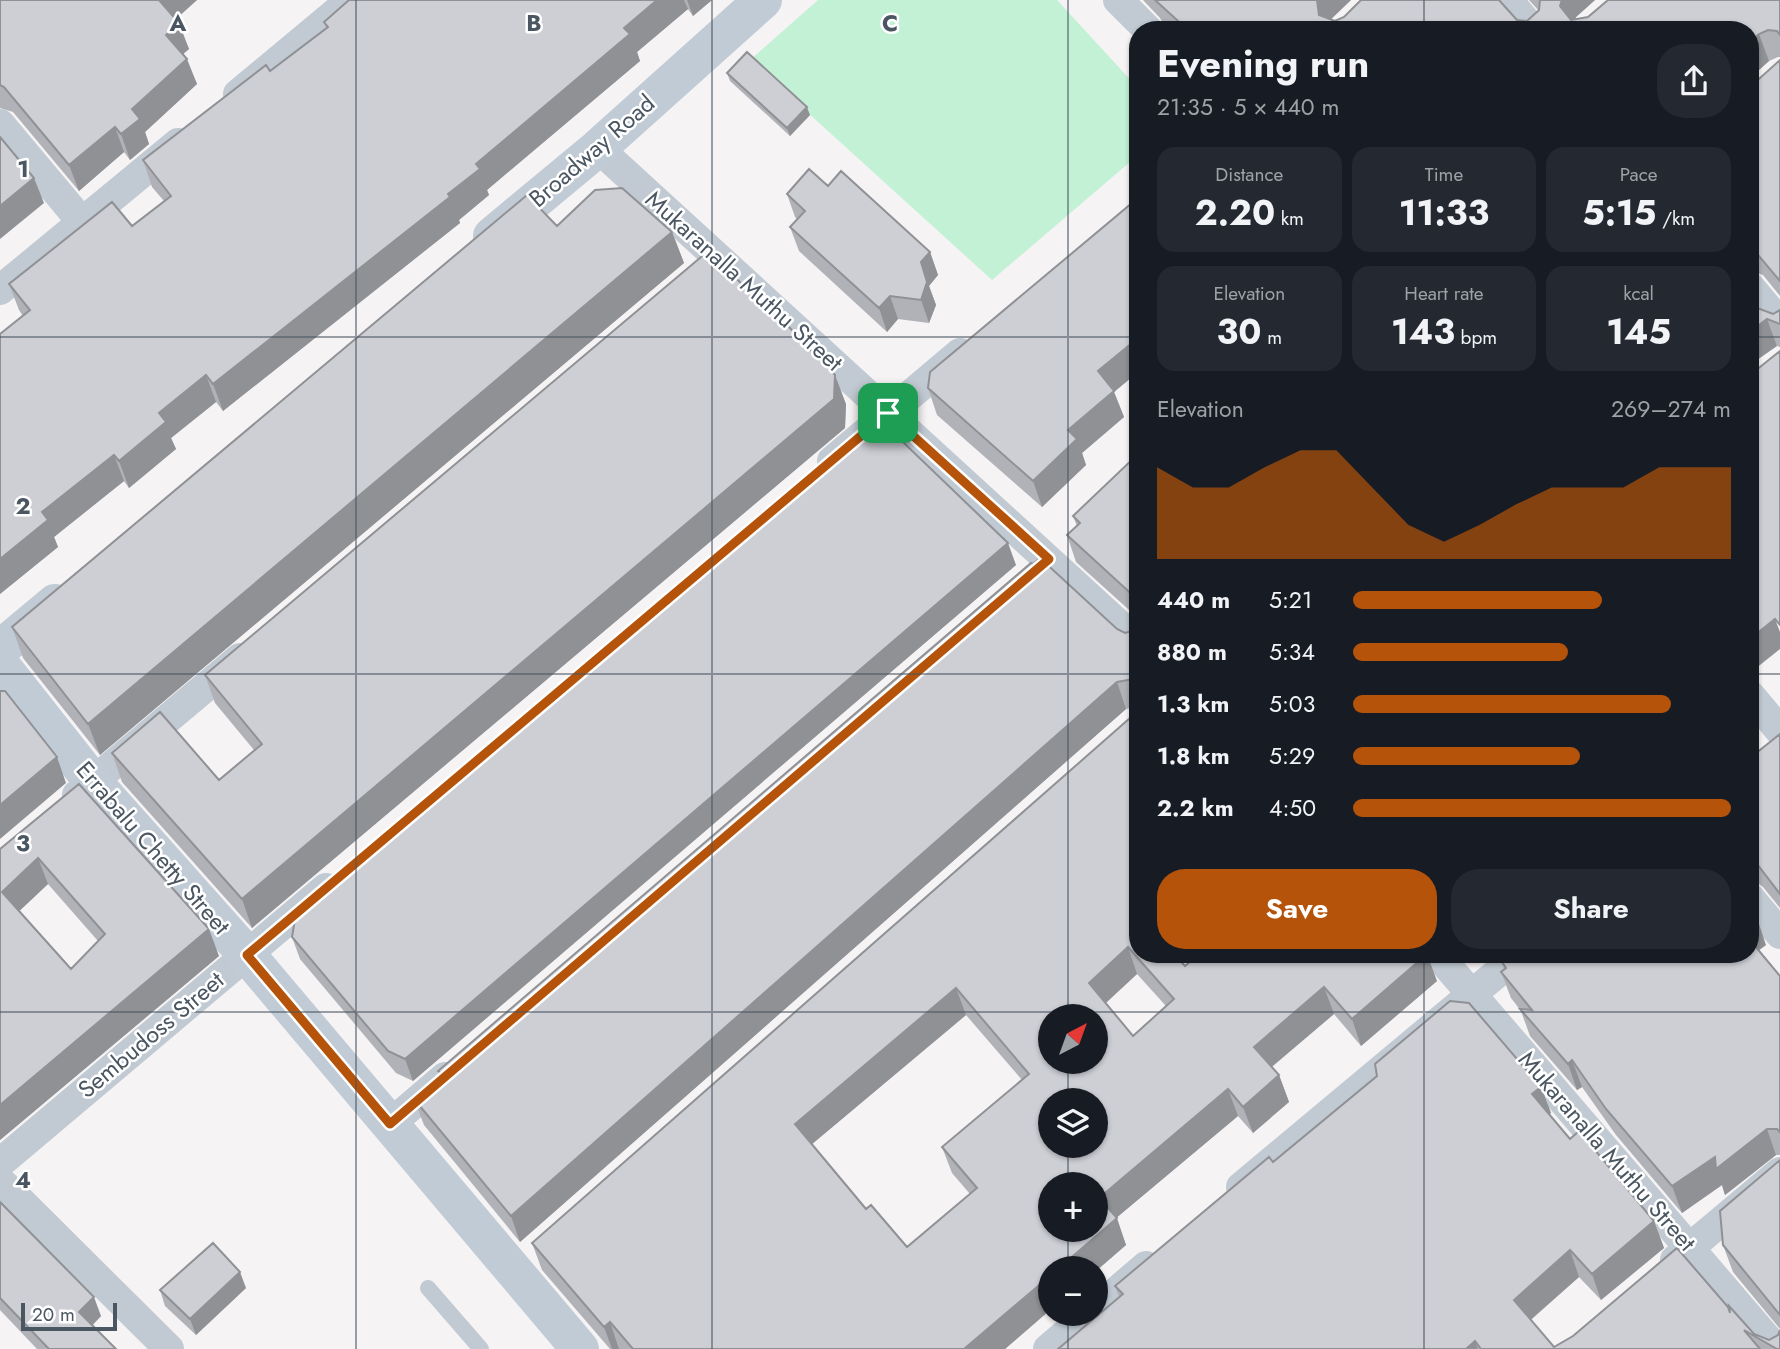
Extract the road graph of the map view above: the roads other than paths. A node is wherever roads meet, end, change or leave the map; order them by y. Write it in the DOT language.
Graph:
graph roads {
  1 [pos="351,0"];
  2 [pos="763,0"];
  3 [pos="1118,0"];
  4 [pos="1508,0"];
  5 [pos="1139,21"];
  6 [pos="1526,21"];
  7 [pos="0,124"];
  8 [pos="598,148"];
  9 [pos="82,222"];
  10 [pos="470,255"];
  11 [pos="0,290"];
  12 [pos="1759,298"];
  13 [pos="1780,323"];
  14 [pos="982,334"];
  15 [pos="888,413"];
  16 [pos="810,479"];
  17 [pos="85,577"];
  18 [pos="1129,635"];
  19 [pos="263,639"];
  20 [pos="0,649"];
  21 [pos="0,664"];
  22 [pos="1759,706"];
  23 [pos="1780,731"];
  24 [pos="93,782"];
  25 [pos="52,817"];
  26 [pos="343,874"];
  27 [pos="1759,909"];
  28 [pos="1780,934"];
  29 [pos="247,955"];
  30 [pos="1445,963"];
  31 [pos="1509,963"];
  32 [pos="1471,994"];
  33 [pos="465,1060"];
  34 [pos="390,1124"];
  35 [pos="0,1163"];
  36 [pos="1780,1172"];
  37 [pos="0,1181"];
  38 [pos="1221,1204"];
  39 [pos="1169,1248"];
  40 [pos="1689,1248"];
  41 [pos="1650,1281"];
  42 [pos="428,1289"];
  43 [pos="1108,1299"];
  44 [pos="1075,1326"];
  45 [pos="169,1349"];
  46 [pos="481,1349"];
  47 [pos="580,1349"];
  48 [pos="1048,1349"];
  49 [pos="1776,1349"];
  1 -- 9 [label="street"];
  2 -- 8 [label="street, Broadway Road"];
  3 -- 5 [label="street"];
  4 -- 6 [label="street"];
  7 -- 9 [label="street"];
  8 -- 10 [label="street, Broadway Road"];
  8 -- 15 [label="street, Mukaranalla Muthu Street"];
  9 -- 11 [label="street"];
  12 -- 13 [label="street"];
  14 -- 15 [label="street"];
  15 -- 16 [label="street"];
  15 -- 18 [label="street, Mukaranalla Muthu Street"];
  17 -- 20 [label="street"];
  19 -- 24 [label="street"];
  21 -- 24 [label="street, Errabalu Chetty Street"];
  22 -- 23 [label="street"];
  24 -- 25 [label="street"];
  24 -- 29 [label="street, Errabalu Chetty Street"];
  26 -- 29 [label="street, Sembudoss Street"];
  27 -- 28 [label="street"];
  29 -- 34 [label="street, Errabalu Chetty Street"];
  29 -- 35 [label="street, Sembudoss Street"];
  30 -- 32 [label="street, Mukaranalla Muthu Street"];
  31 -- 32 [label="street"];
  32 -- 38 [label="street"];
  32 -- 40 [label="street, Mukaranalla Muthu Street"];
  33 -- 34 [label="street"];
  34 -- 47 [label="street, Errabalu Chetty Street"];
  36 -- 40 [label="street"];
  37 -- 45 [label="street"];
  39 -- 43 [label="street"];
  40 -- 41 [label="street"];
  40 -- 49 [label="street, Mukaranalla Muthu Street"];
  42 -- 46 [label="lane"];
  44 -- 48 [label="street"];
}
